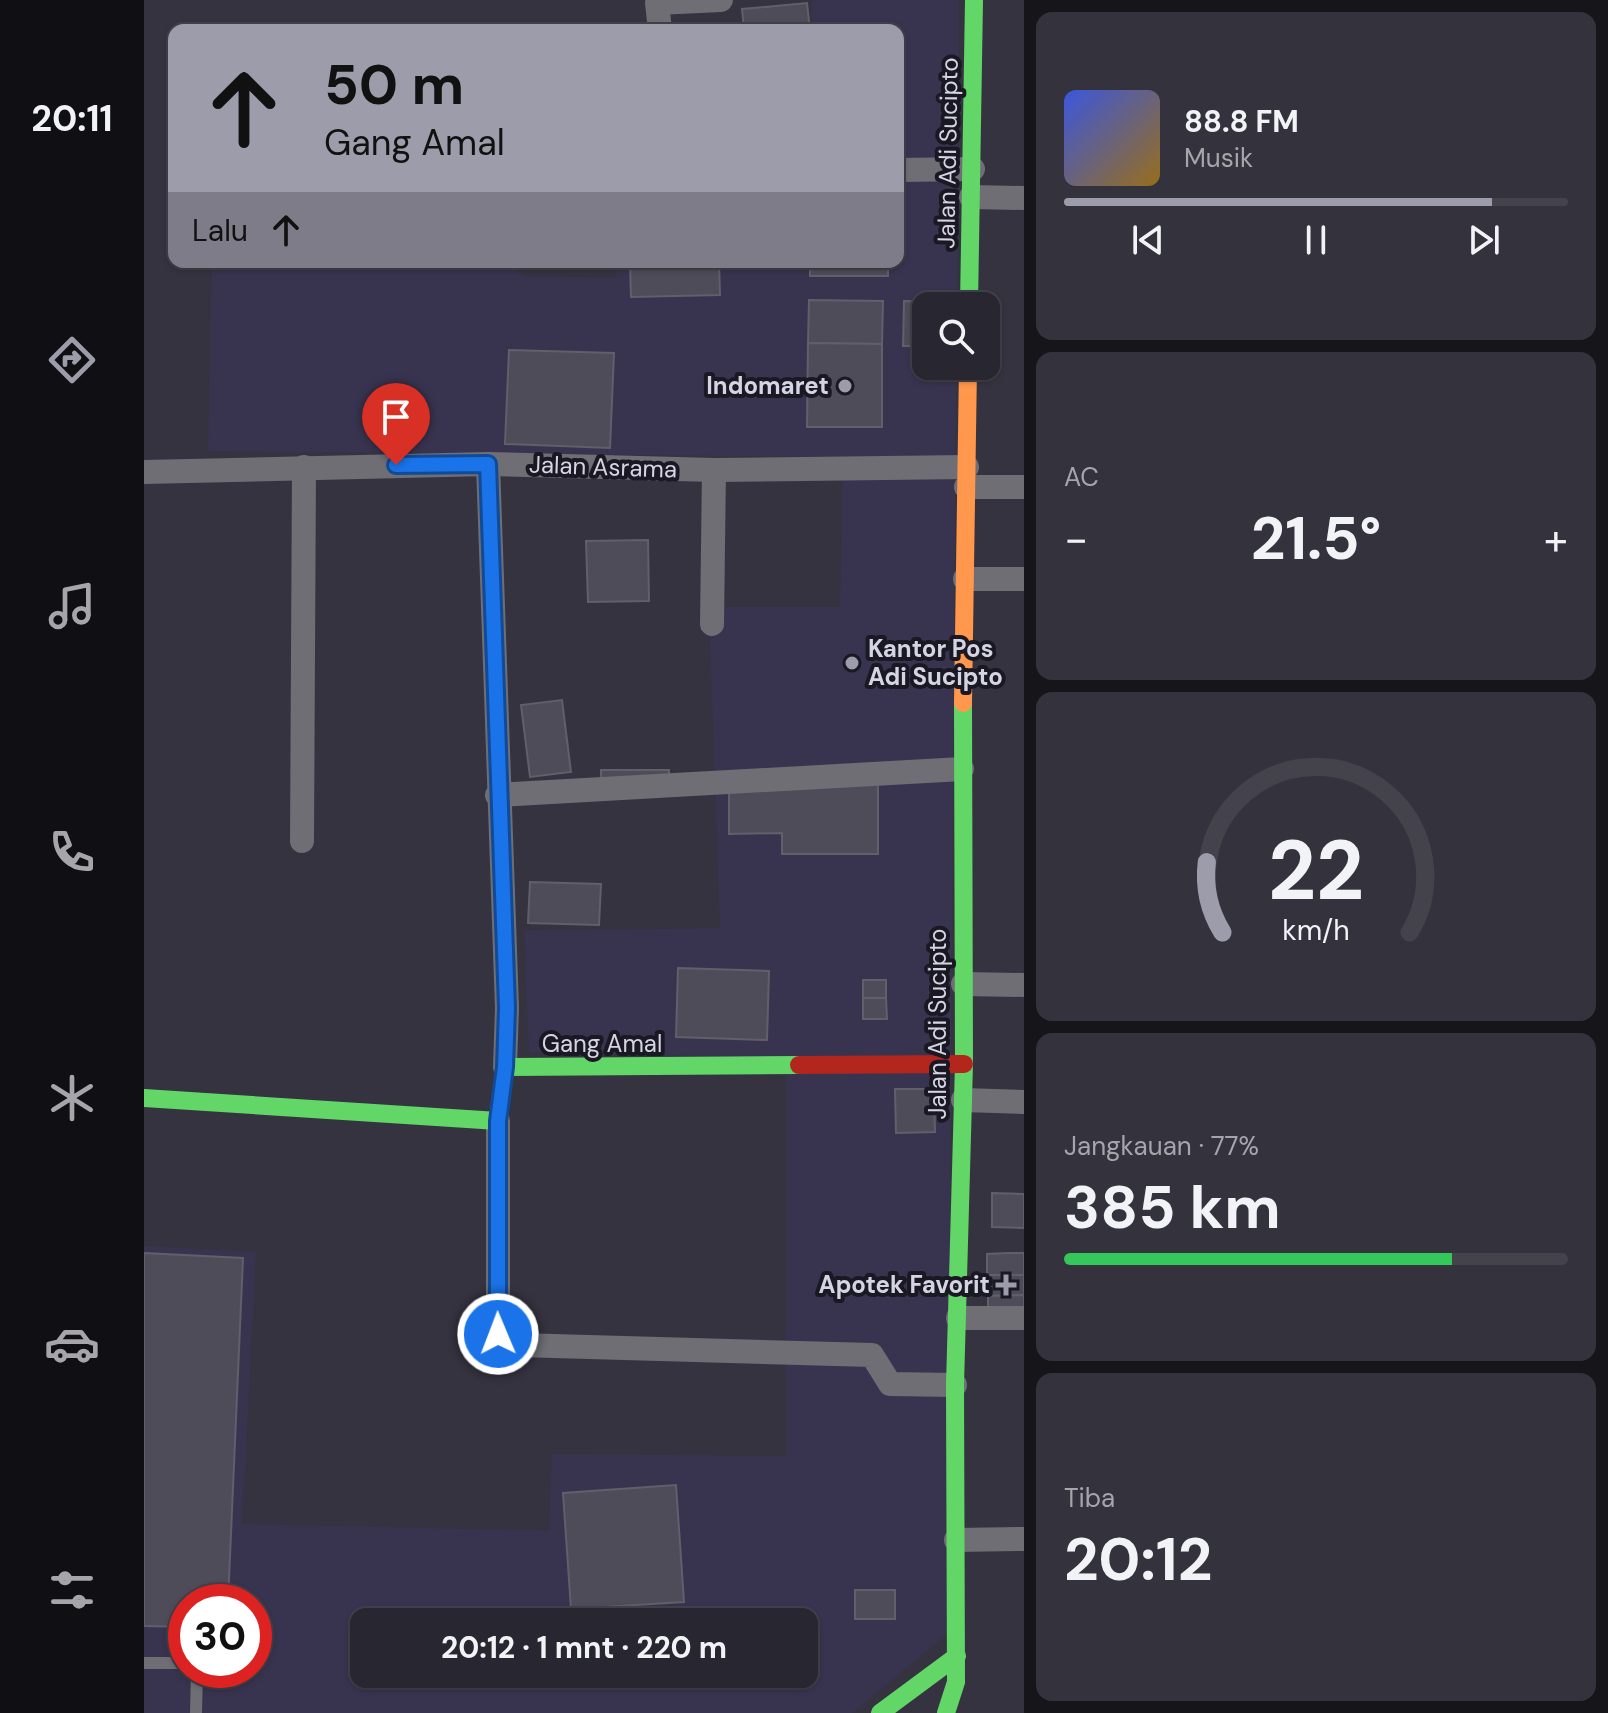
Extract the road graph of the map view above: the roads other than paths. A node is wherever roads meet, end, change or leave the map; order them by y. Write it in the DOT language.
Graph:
graph roads {
  1 [pos="721,0"];
  2 [pos="974,0"];
  3 [pos="659,24"];
  4 [pos="973,169"];
  5 [pos="904,170"];
  6 [pos="971,197"];
  7 [pos="1024,198"];
  8 [pos="969,292"];
  9 [pos="968,380"];
  10 [pos="488,464"];
  11 [pos="304,467"];
  12 [pos="714,470"];
  13 [pos="144,472"];
  14 [pos="966,477"];
  15 [pos="1024,487"];
  16 [pos="965,579"];
  17 [pos="1024,579"];
  18 [pos="712,624"];
  19 [pos="962,769"];
  20 [pos="497,795"];
  21 [pos="302,841"];
  22 [pos="963,984"];
  23 [pos="1024,985"];
  24 [pos="964,1064"];
  25 [pos="505,1067"];
  26 [pos="144,1098"];
  27 [pos="963,1100"];
  28 [pos="1024,1102"];
  29 [pos="498,1121"];
  30 [pos="958,1318"];
  31 [pos="1024,1318"];
  32 [pos="955,1385"];
  33 [pos="1024,1539"];
  34 [pos="956,1540"];
  35 [pos="957,1656"];
  36 [pos="144,1663"];
  37 [pos="168,1663"];
  38 [pos="956,1682"];
  39 [pos="197,1688"];
  40 [pos="196,1713"];
  41 [pos="880,1713"];
  42 [pos="946,1713"];
  43 [pos="964,1713"];
  1 -- 3 [label="street"];
  2 -- 4 [label="main road, Jalan Adi Sucipto"];
  4 -- 5 [label="street"];
  4 -- 6 [label="main road, Jalan Adi Sucipto"];
  6 -- 7 [label="street"];
  6 -- 8 [label="main road, Jalan Adi Sucipto"];
  9 -- 14 [label="main road, Jalan Adi Sucipto"];
  10 -- 11 [label="street, Jalan Asrama"];
  10 -- 12 [label="street, Jalan Asrama"];
  10 -- 20 [label="street"];
  11 -- 13 [label="street, Jalan Asrama"];
  11 -- 21 [label="street"];
  12 -- 14 [label="street, Jalan Asrama"];
  12 -- 18 [label="street"];
  14 -- 15 [label="street, Jalan Asrama"];
  14 -- 16 [label="main road, Jalan Adi Sucipto"];
  16 -- 17 [label="street"];
  16 -- 19 [label="main road, Jalan Adi Sucipto"];
  19 -- 20 [label="street"];
  19 -- 22 [label="main road, Jalan Adi Sucipto"];
  20 -- 25 [label="street"];
  22 -- 23 [label="street"];
  22 -- 24 [label="main road, Jalan Adi Sucipto"];
  24 -- 25 [label="main road, Gang Amal"];
  24 -- 27 [label="main road, Jalan Adi Sucipto"];
  25 -- 29 [label="main road"];
  26 -- 29 [label="main road"];
  27 -- 28 [label="street"];
  27 -- 30 [label="main road, Jalan Adi Sucipto"];
  29 -- 32 [label="street"];
  30 -- 31 [label="street"];
  30 -- 32 [label="main road, Jalan Adi Sucipto"];
  32 -- 34 [label="main road, Jalan Adi Sucipto"];
  33 -- 34 [label="street"];
  34 -- 35 [label="main road, Jalan Adi Sucipto"];
  35 -- 38 [label="main road, Jalan Adi Sucipto"];
  35 -- 41 [label="main road"];
  36 -- 37 [label="lane"];
  38 -- 42 [label="main road, Jalan Adi Sucipto"];
  38 -- 43 [label="main road, Jalan Adi Sucipto"];
  39 -- 40 [label="lane"];
}
